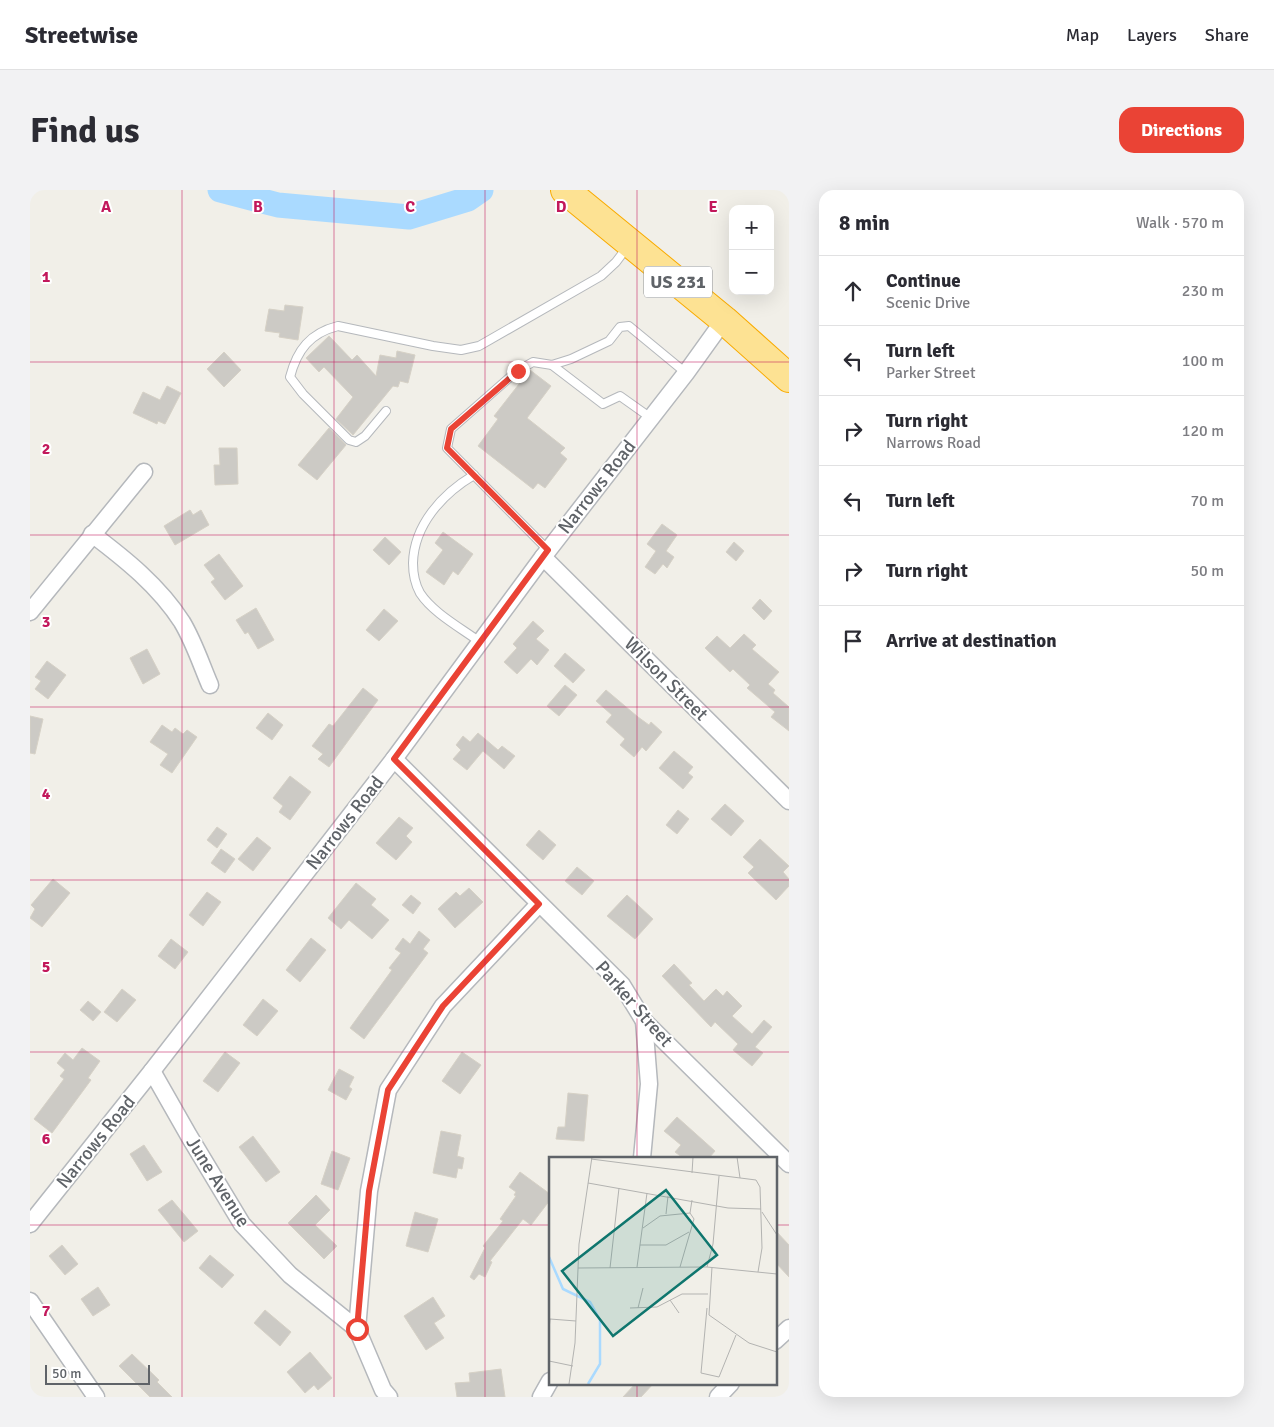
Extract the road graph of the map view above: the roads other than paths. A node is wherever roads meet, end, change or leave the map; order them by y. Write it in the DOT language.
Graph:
graph roads {
  1 [pos="565,190"];
  2 [pos="630,242"];
  3 [pos="724,320"];
  4 [pos="552,365"];
  5 [pos="686,373"];
  6 [pos="789,378"];
  7 [pos="386,411"];
  8 [pos="651,418"];
  9 [pos="144,472"];
  10 [pos="474,475"];
  11 [pos="92,534"];
  12 [pos="545,554"];
  13 [pos="30,612"];
  14 [pos="480,642"];
  15 [pos="210,685"];
  16 [pos="394,759"];
  17 [pos="789,800"];
  18 [pos="539,904"];
  19 [pos="644,1021"];
  20 [pos="152,1071"];
  21 [pos="642,1157"];
  22 [pos="789,1164"];
  23 [pos="30,1224"];
  24 [pos="30,1301"];
  25 [pos="789,1328"];
  26 [pos="357,1329"];
  27 [pos="776,1340"];
  28 [pos="549,1383"];
  29 [pos="730,1384"];
  30 [pos="96,1397"];
  31 [pos="389,1397"];
  32 [pos="541,1397"];
  33 [pos="718,1397"];
  1 -- 2 [label="highway, US 231"];
  2 -- 3 [label="highway, US 231"];
  2 -- 7 [label="lane"];
  3 -- 5 [label="street, Narrows Road"];
  3 -- 6 [label="highway, US 231"];
  4 -- 5 [label="lane"];
  4 -- 8 [label="lane"];
  4 -- 10 [label="lane"];
  5 -- 8 [label="street, Narrows Road"];
  8 -- 12 [label="street, Narrows Road"];
  9 -- 11 [label="street"];
  10 -- 12 [label="lane"];
  10 -- 14 [label="lane"];
  11 -- 13 [label="street"];
  11 -- 15 [label="street"];
  12 -- 14 [label="street, Narrows Road"];
  12 -- 17 [label="street, Wilson Street"];
  14 -- 16 [label="street, Narrows Road"];
  16 -- 18 [label="street, Parker Street"];
  16 -- 20 [label="street, Narrows Road"];
  18 -- 19 [label="street, Parker Street"];
  18 -- 26 [label="street"];
  19 -- 21 [label="street"];
  19 -- 22 [label="street, Parker Street"];
  20 -- 23 [label="street, Narrows Road"];
  20 -- 26 [label="street, June Avenue"];
  24 -- 30 [label="street"];
  25 -- 27 [label="street"];
  26 -- 31 [label="street, June Avenue"];
  28 -- 32 [label="street"];
  29 -- 33 [label="street"];
}
